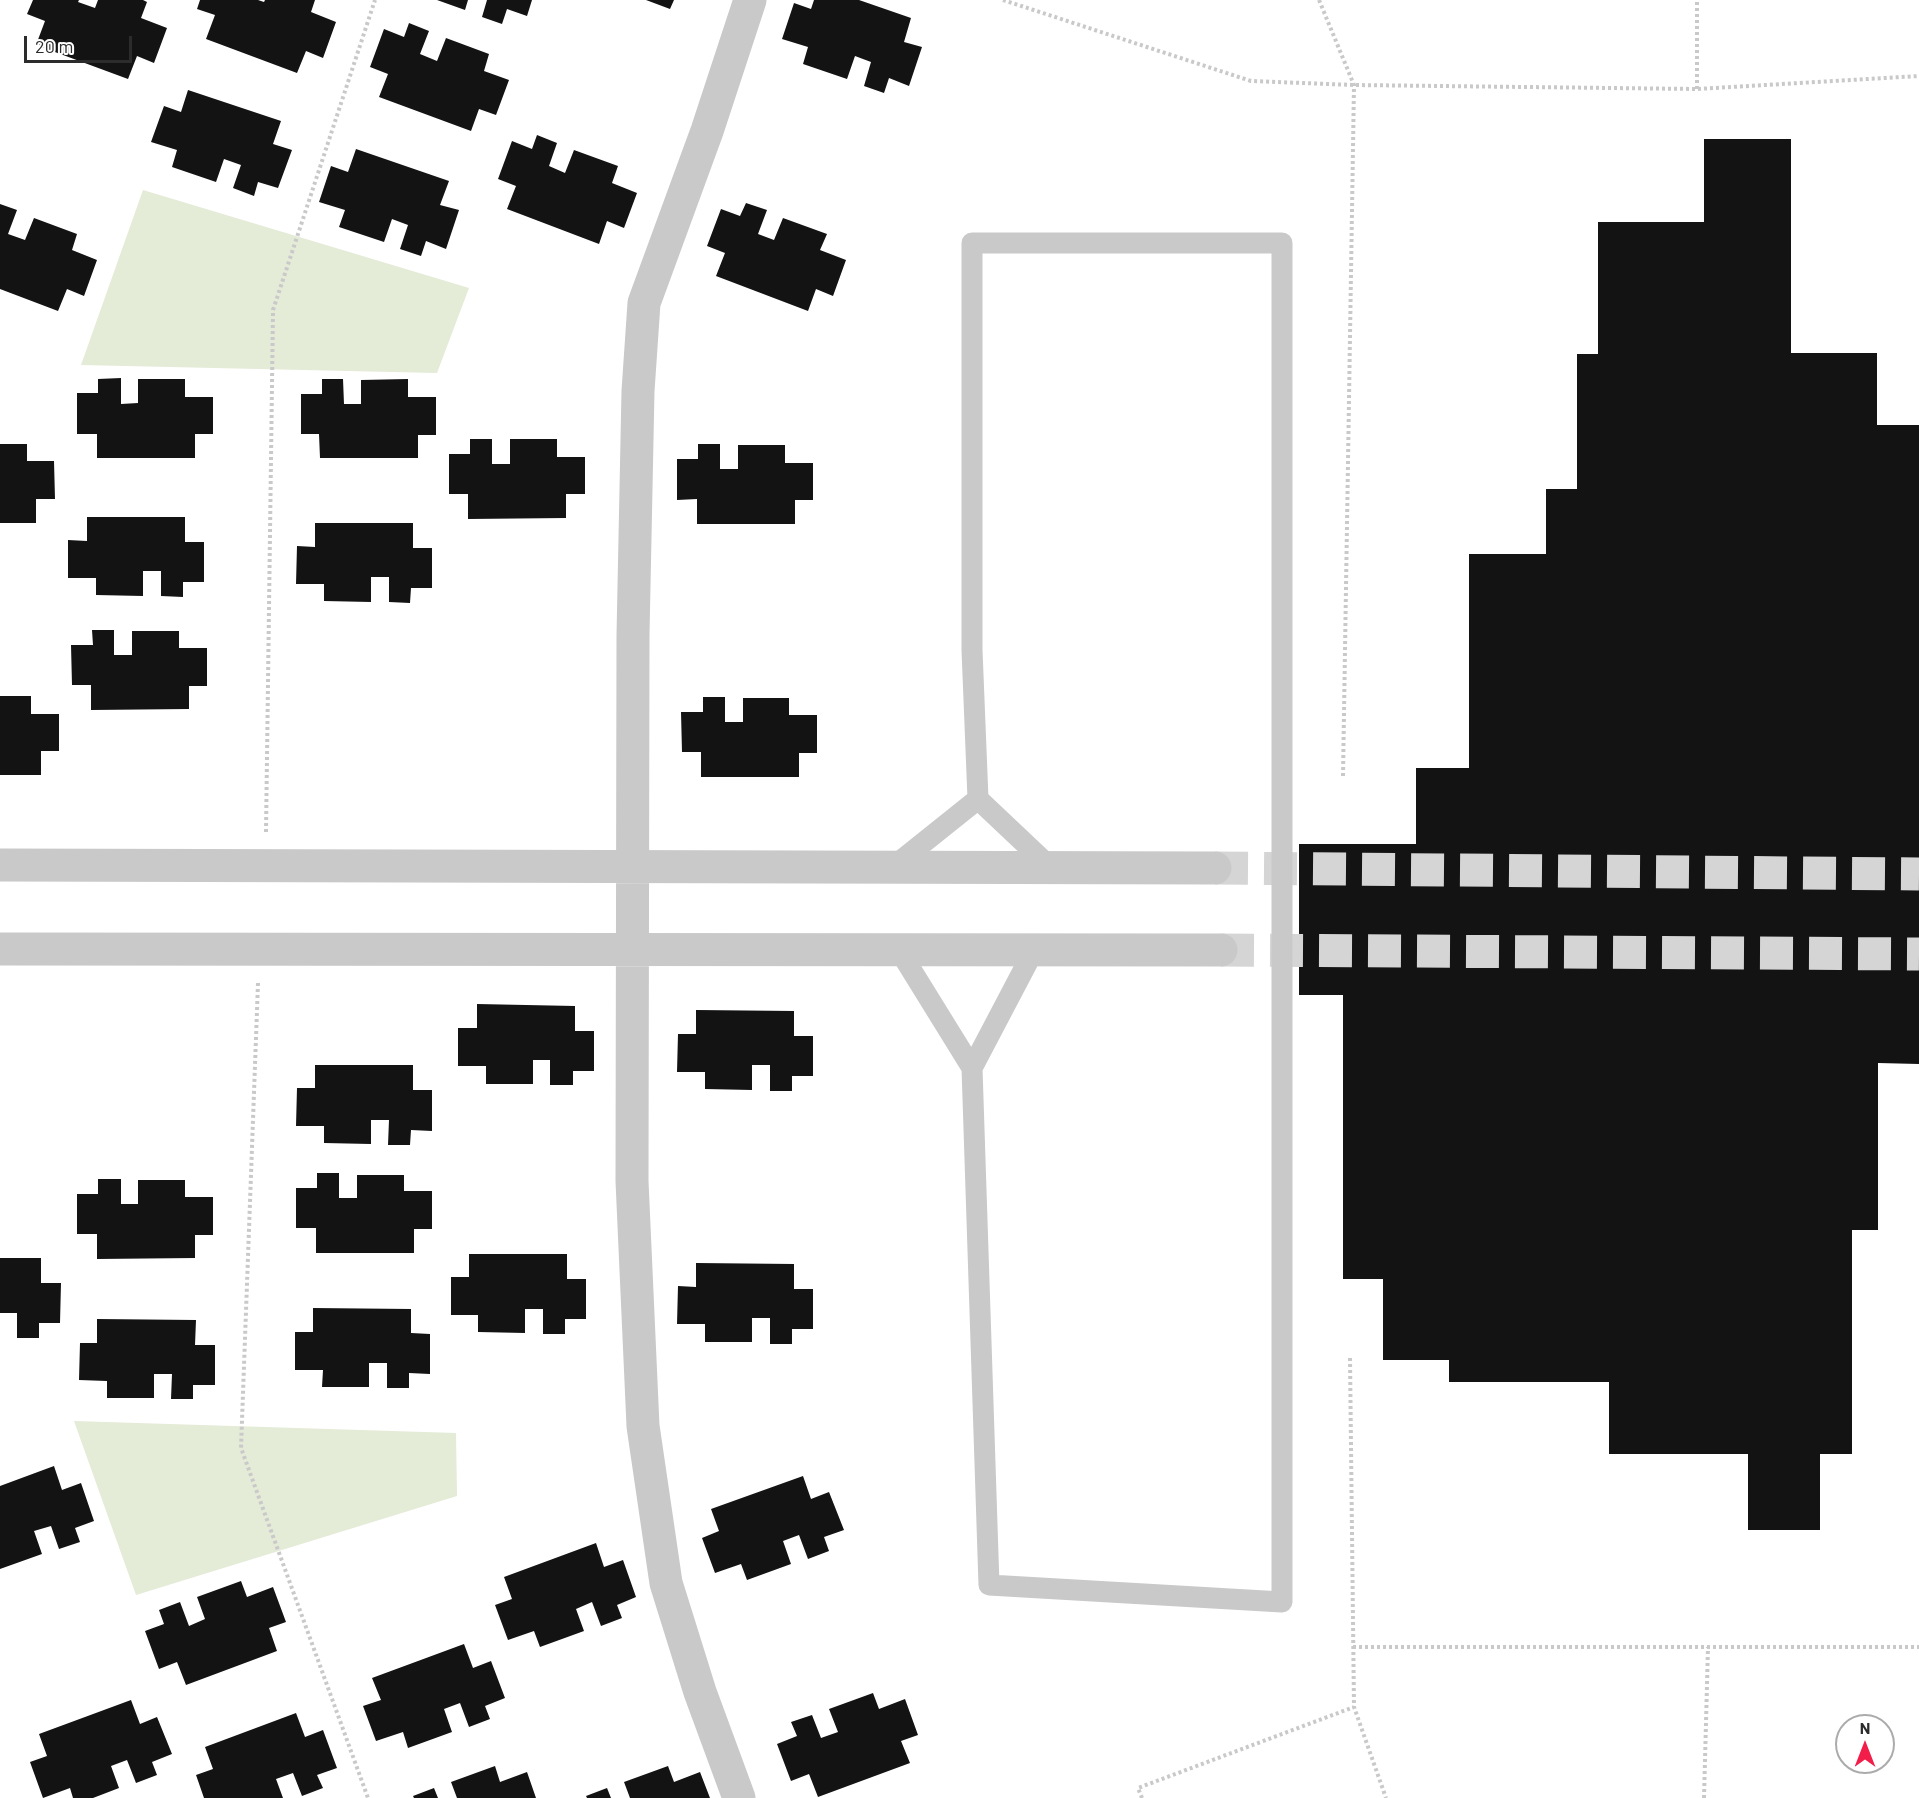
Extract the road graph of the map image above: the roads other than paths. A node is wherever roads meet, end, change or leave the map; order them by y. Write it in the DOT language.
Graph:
graph roads {
  1 [pos="750,0"];
  2 [pos="978,799"];
  3 [pos="0,864"];
  4 [pos="633,867"];
  5 [pos="893,867"];
  6 [pos="1051,868"];
  7 [pos="1215,868"];
  8 [pos="0,949"];
  9 [pos="633,950"];
  10 [pos="899,950"];
  11 [pos="1034,950"];
  12 [pos="1221,950"];
  13 [pos="972,1068"];
  14 [pos="739,1798"];
  1 -- 4 [label="street"];
  2 -- 5 [label="lane"];
  2 -- 6 [label="lane"];
  2 -- 13 [label="lane"];
  3 -- 4 [label="street"];
  4 -- 5 [label="street"];
  4 -- 9 [label="street"];
  5 -- 6 [label="street"];
  6 -- 7 [label="street"];
  8 -- 9 [label="street"];
  9 -- 10 [label="street"];
  9 -- 14 [label="street"];
  10 -- 11 [label="street"];
  10 -- 13 [label="lane"];
  11 -- 12 [label="street"];
  11 -- 13 [label="lane"];
}
